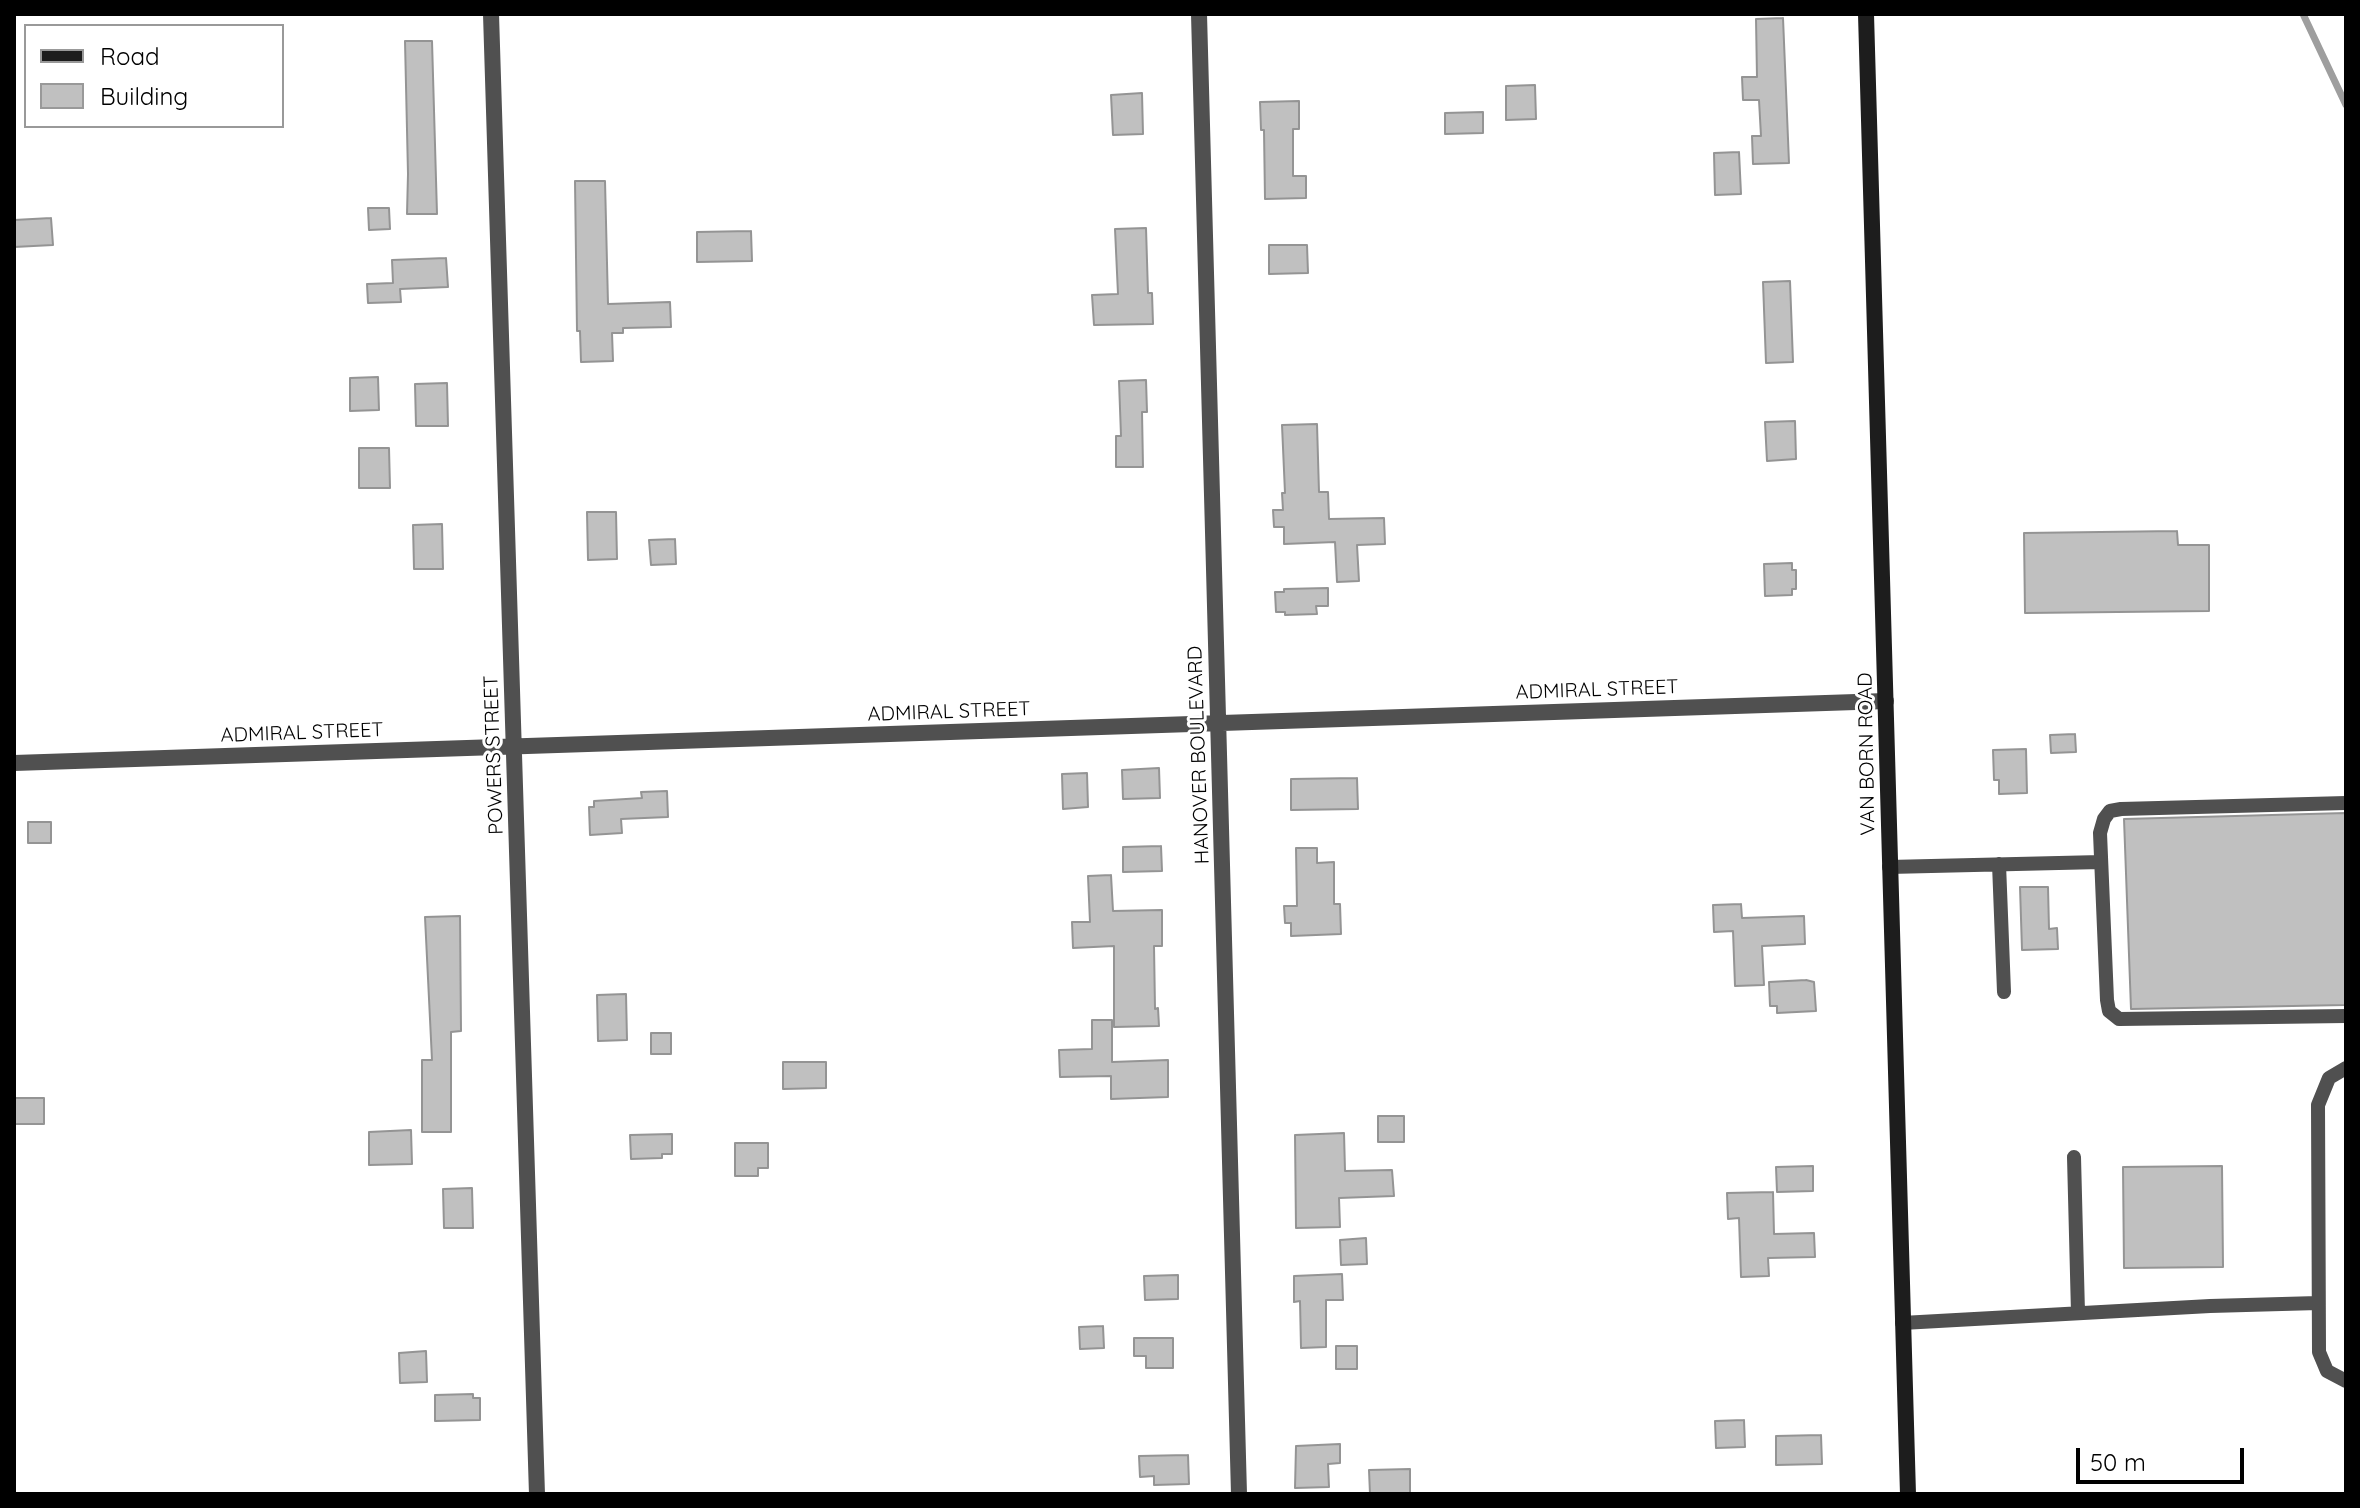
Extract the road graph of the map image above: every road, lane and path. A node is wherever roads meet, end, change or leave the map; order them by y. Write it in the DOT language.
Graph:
graph roads {
  1 [pos="491,14"];
  2 [pos="1199,14"];
  3 [pos="1866,14"];
  4 [pos="1886,701"];
  5 [pos="1218,722"];
  6 [pos="514,746"];
  7 [pos="14,763"];
  8 [pos="2346,803"];
  9 [pos="2101,862"];
  10 [pos="1999,864"];
  11 [pos="1889,867"];
  12 [pos="2004,992"];
  13 [pos="2346,1016"];
  14 [pos="2346,1068"];
  15 [pos="2074,1157"];
  16 [pos="2318,1303"];
  17 [pos="2078,1313"];
  18 [pos="1902,1323"];
  19 [pos="2346,1381"];
  20 [pos="537,1494"];
  21 [pos="1239,1494"];
  22 [pos="1908,1494"];
  1 -- 6 [label="street, POWERS STREET"];
  2 -- 5 [label="street, HANOVER BOULEVARD"];
  3 -- 4 [label="main road, VAN BORN ROAD"];
  4 -- 5 [label="street, ADMIRAL STREET"];
  4 -- 11 [label="main road, VAN BORN ROAD"];
  5 -- 6 [label="street, ADMIRAL STREET"];
  5 -- 21 [label="street, HANOVER BOULEVARD"];
  6 -- 7 [label="street, ADMIRAL STREET"];
  6 -- 20 [label="street, POWERS STREET"];
  8 -- 9 [label="lane"];
  9 -- 10 [label="lane"];
  9 -- 13 [label="lane"];
  10 -- 11 [label="lane"];
  10 -- 12 [label="lane"];
  11 -- 18 [label="main road, VAN BORN ROAD"];
  14 -- 16 [label="lane"];
  15 -- 17 [label="lane"];
  16 -- 17 [label="lane"];
  16 -- 19 [label="lane"];
  17 -- 18 [label="lane"];
  18 -- 22 [label="main road, VAN BORN ROAD"];
}
